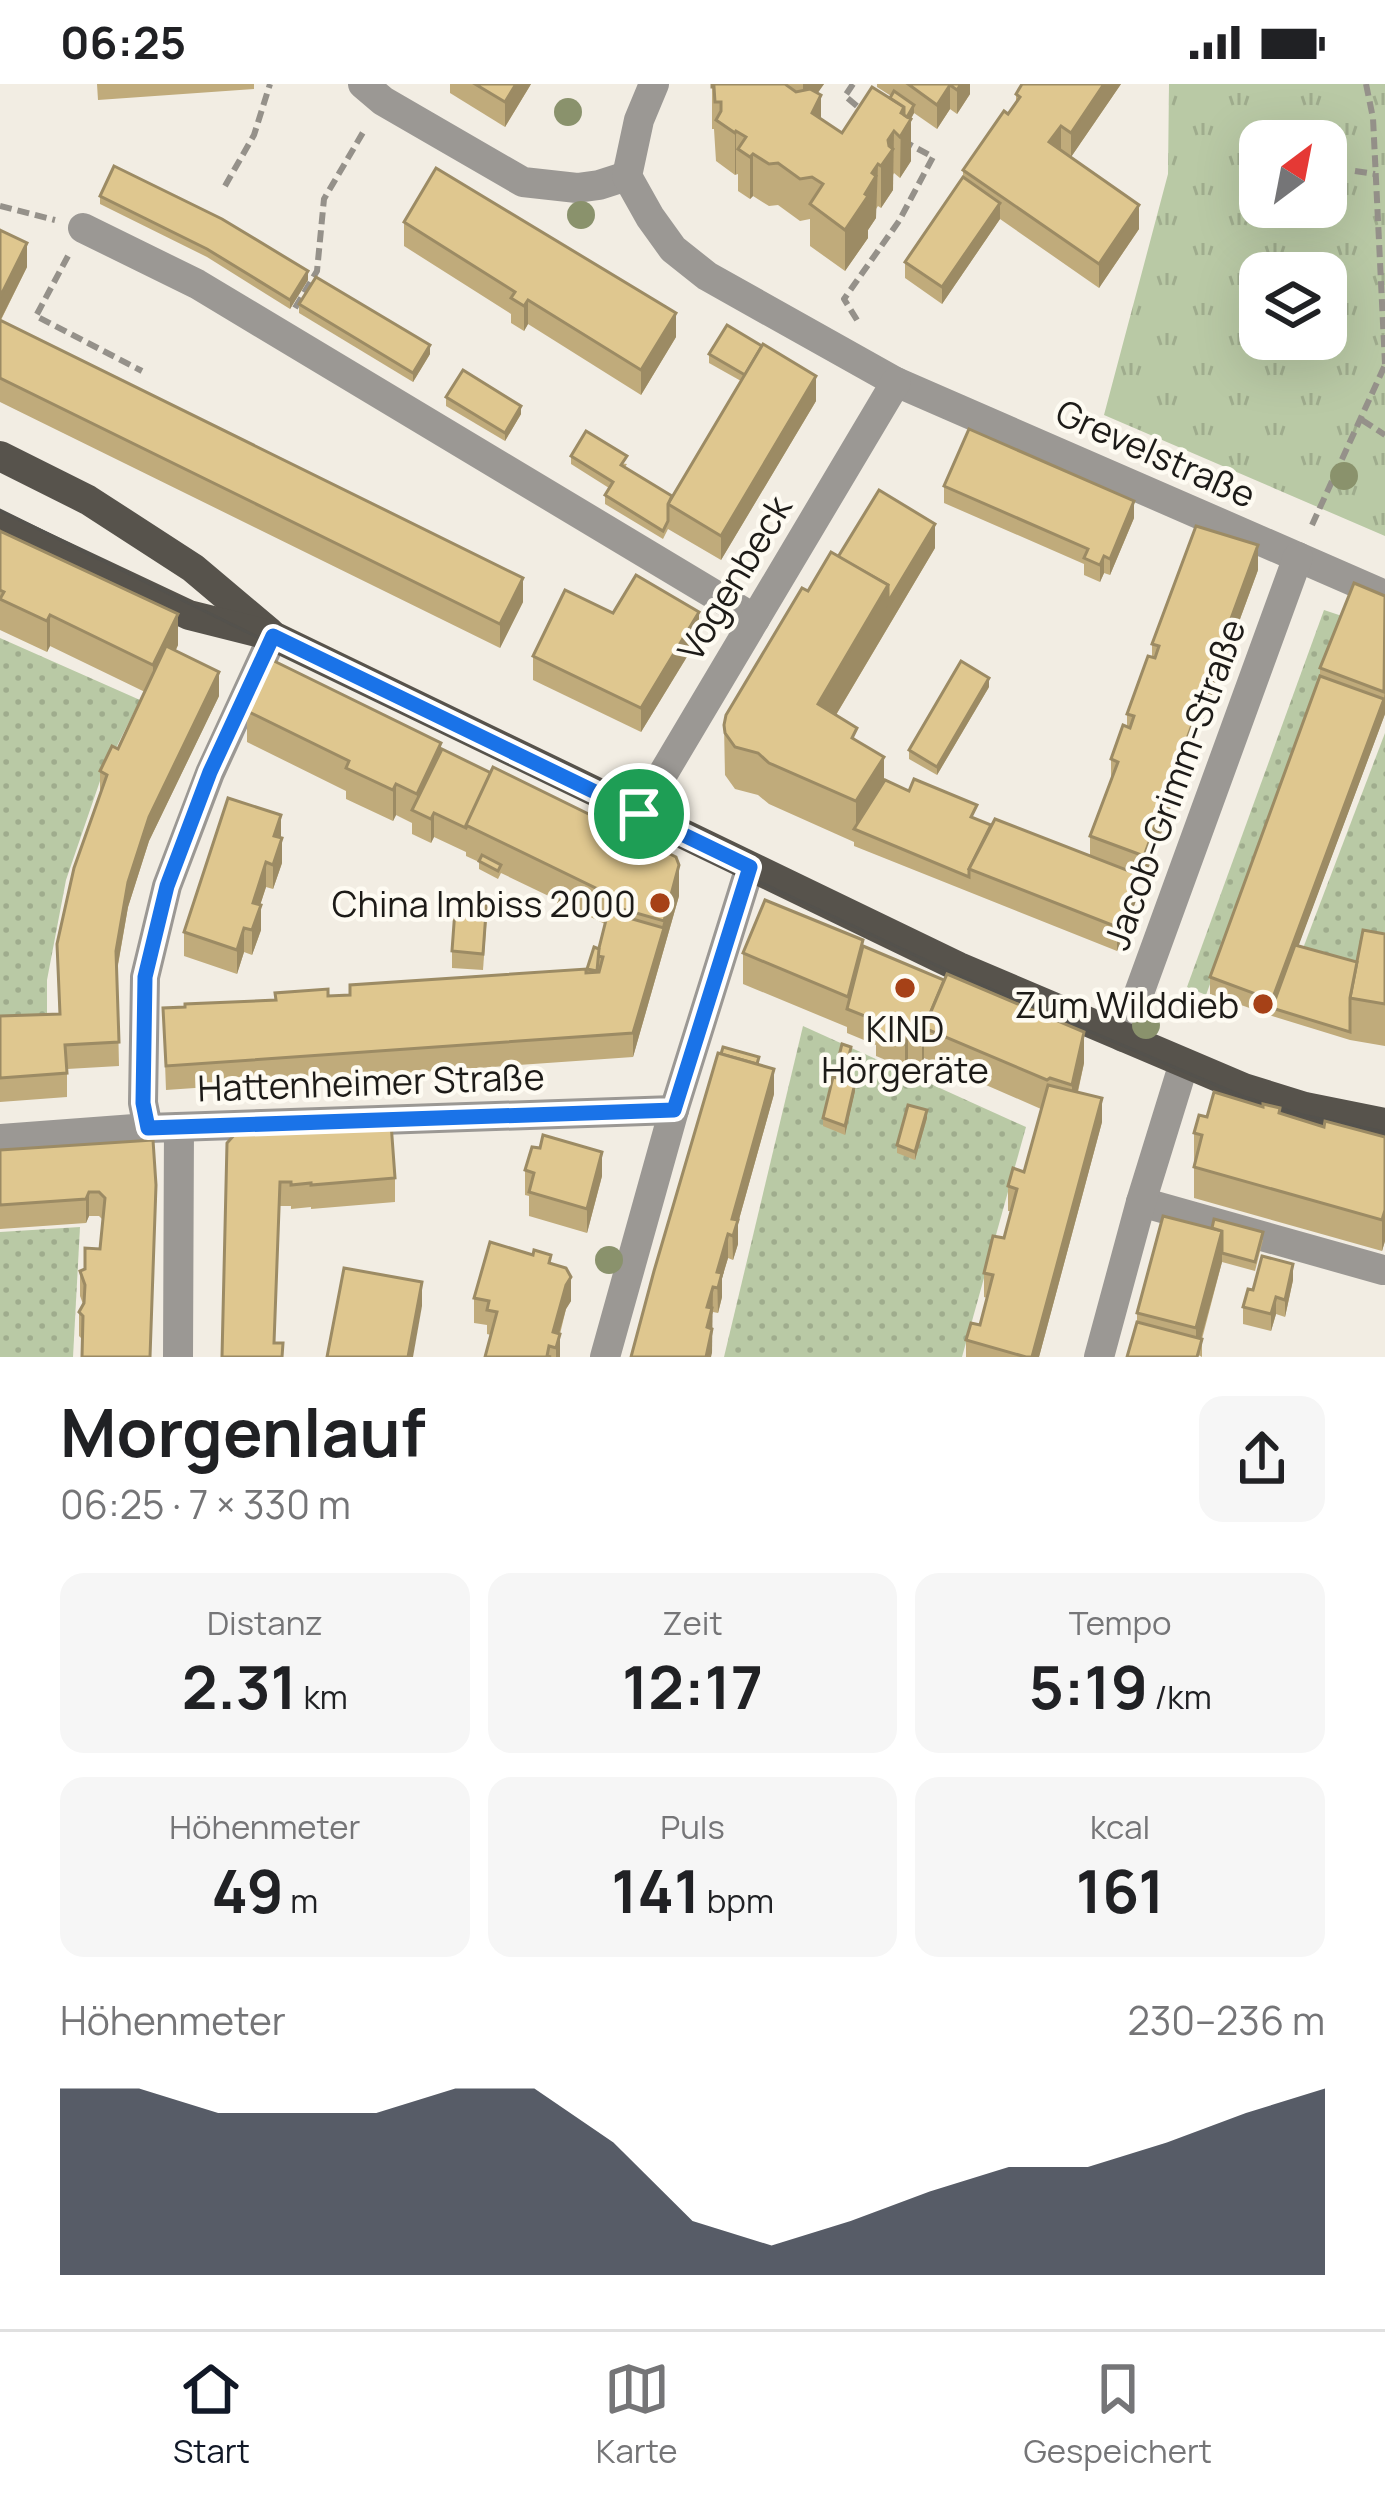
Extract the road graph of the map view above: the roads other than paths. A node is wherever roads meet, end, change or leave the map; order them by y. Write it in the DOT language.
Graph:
graph roads {
  1 [pos="654,84"];
  2 [pos="373,92"];
  3 [pos="627,176"];
  4 [pos="82,228"];
  5 [pos="896,382"];
  6 [pos="0,456"];
  7 [pos="0,526"];
  8 [pos="1298,557"];
  9 [pos="1385,595"];
  10 [pos="755,619"];
  11 [pos="273,636"];
  12 [pos="714,688"];
  13 [pos="746,706"];
  14 [pos="639,814"];
  15 [pos="750,867"];
  16 [pos="1123,1037"];
  17 [pos="1184,1063"];
  18 [pos="674,1110"];
  19 [pos="1385,1123"];
  20 [pos="164,1128"];
  21 [pos="0,1139"];
  22 [pos="1141,1202"];
  23 [pos="1383,1270"];
  24 [pos="178,1357"];
  25 [pos="605,1357"];
  26 [pos="1099,1357"];
  1 -- 3 [label="street"];
  2 -- 3 [label="street"];
  3 -- 5 [label="street, Grevelstraße"];
  4 -- 10 [label="street"];
  5 -- 8 [label="street, Grevelstraße"];
  5 -- 10 [label="street, Vogenbeck"];
  6 -- 11 [label="main road"];
  7 -- 11 [label="main road"];
  8 -- 9 [label="street, Grevelstraße"];
  8 -- 16 [label="street, Jacob-Grimm-Straße"];
  10 -- 12 [label="street, Vogenbeck"];
  11 -- 14 [label="main road"];
  11 -- 20 [label="street"];
  12 -- 13 [label="street"];
  12 -- 14 [label="street, Vogenbeck"];
  14 -- 15 [label="main road"];
  15 -- 16 [label="main road"];
  15 -- 18 [label="street"];
  16 -- 17 [label="main road"];
  17 -- 19 [label="main road"];
  17 -- 22 [label="street"];
  18 -- 20 [label="street, Hattenheimer Straße"];
  18 -- 25 [label="street"];
  20 -- 21 [label="street, Hattenheimer Straße"];
  20 -- 24 [label="street"];
  22 -- 23 [label="street"];
  22 -- 26 [label="street"];
}
